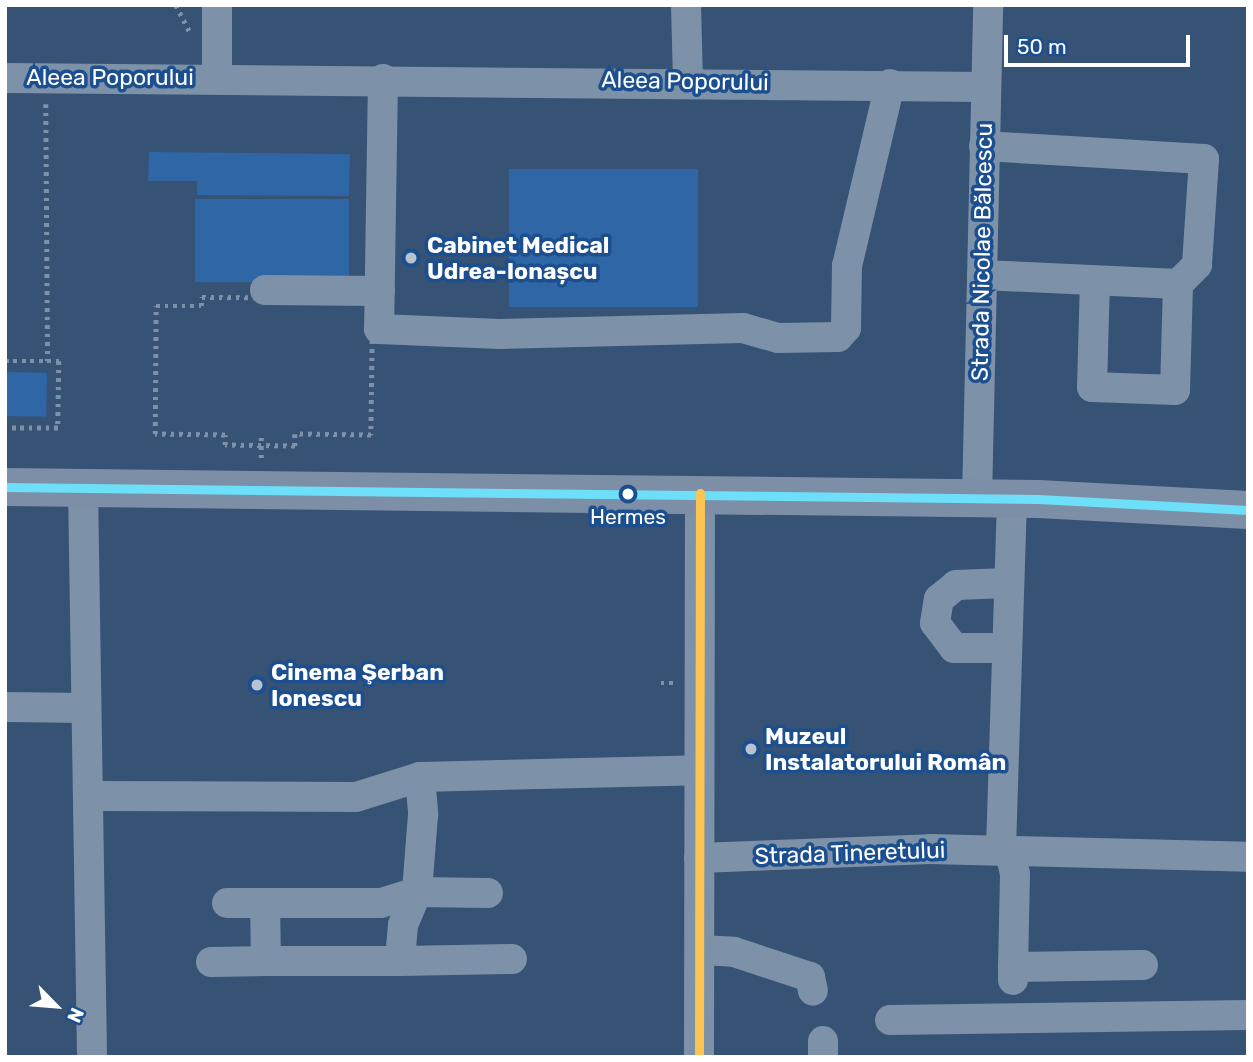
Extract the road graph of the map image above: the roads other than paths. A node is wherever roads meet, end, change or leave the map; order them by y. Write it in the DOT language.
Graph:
graph roads {
  1 [pos="217,5"];
  2 [pos="686,5"];
  3 [pos="988,5"];
  4 [pos="217,76"];
  5 [pos="5,78"];
  6 [pos="383,79"];
  7 [pos="688,81"];
  8 [pos="890,84"];
  9 [pos="986,87"];
  10 [pos="984,146"];
  11 [pos="982,275"];
  12 [pos="1095,281"];
  13 [pos="1178,284"];
  14 [pos="265,290"];
  15 [pos="380,291"];
  16 [pos="5,487"];
  17 [pos="83,488"];
  18 [pos="700,493"];
  19 [pos="994,499"];
  20 [pos="1248,510"];
  21 [pos="1007,583"];
  22 [pos="1006,648"];
  23 [pos="5,707"];
  24 [pos="86,708"];
  25 [pos="699,770"];
  26 [pos="419,777"];
  27 [pos="89,796"];
  28 [pos="1005,850"];
  29 [pos="699,858"];
  30 [pos="1248,858"];
  31 [pos="417,892"];
  32 [pos="488,893"];
  33 [pos="227,903"];
  34 [pos="265,903"];
  35 [pos="699,950"];
  36 [pos="512,959"];
  37 [pos="266,961"];
  38 [pos="400,961"];
  39 [pos="211,962"];
  40 [pos="1143,965"];
  41 [pos="813,991"];
  42 [pos="1248,1015"];
  43 [pos="890,1020"];
  44 [pos="92,1057"];
  45 [pos="699,1057"];
  1 -- 4 [label="street"];
  2 -- 7 [label="street"];
  3 -- 9 [label="street, Strada Nicolae Bălcescu"];
  4 -- 5 [label="street, Aleea Poporului"];
  4 -- 6 [label="street, Aleea Poporului"];
  6 -- 7 [label="street, Aleea Poporului"];
  6 -- 15 [label="street"];
  7 -- 8 [label="street, Aleea Poporului"];
  8 -- 9 [label="street, Aleea Poporului"];
  8 -- 15 [label="street"];
  9 -- 10 [label="street, Strada Nicolae Bălcescu"];
  10 -- 11 [label="street, Strada Nicolae Bălcescu"];
  10 -- 13 [label="street"];
  11 -- 12 [label="street"];
  11 -- 19 [label="street, Strada Nicolae Bălcescu"];
  12 -- 13 [label="street"];
  12 -- 13 [label="street"];
  14 -- 15 [label="street"];
  16 -- 17 [label="main road"];
  17 -- 18 [label="main road"];
  17 -- 24 [label="street"];
  18 -- 19 [label="main road"];
  18 -- 25 [label="street"];
  19 -- 20 [label="main road"];
  19 -- 21 [label="street"];
  21 -- 22 [label="street"];
  21 -- 22 [label="street"];
  22 -- 28 [label="street"];
  23 -- 24 [label="street"];
  24 -- 27 [label="street"];
  25 -- 26 [label="street"];
  25 -- 29 [label="street"];
  26 -- 27 [label="street"];
  26 -- 31 [label="street"];
  27 -- 44 [label="street"];
  28 -- 29 [label="street, Strada Tineretului"];
  28 -- 30 [label="street, Strada Tineretului"];
  28 -- 40 [label="street"];
  29 -- 35 [label="street"];
  31 -- 32 [label="street"];
  31 -- 34 [label="street"];
  31 -- 38 [label="street"];
  33 -- 34 [label="street"];
  34 -- 37 [label="street"];
  35 -- 41 [label="street"];
  35 -- 45 [label="street"];
  36 -- 38 [label="street"];
  37 -- 38 [label="street"];
  37 -- 39 [label="street"];
  42 -- 43 [label="street"];
}
